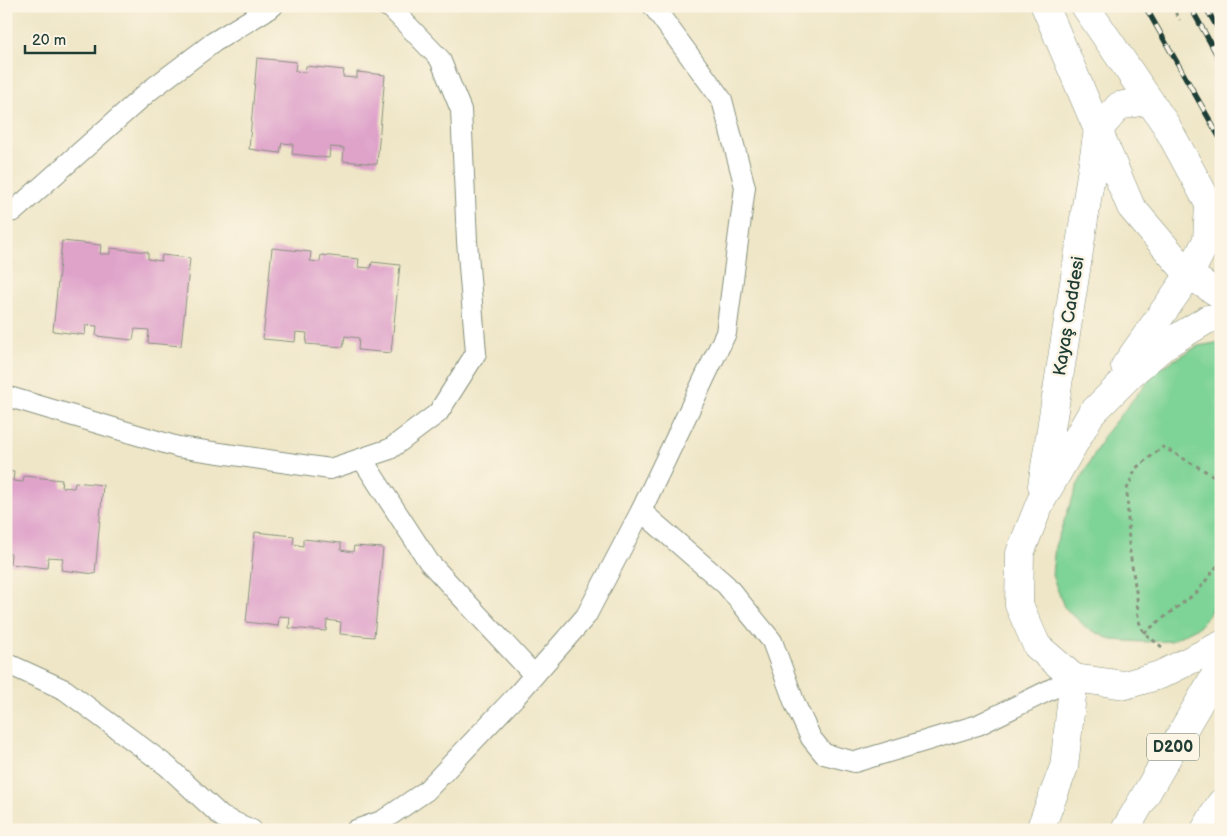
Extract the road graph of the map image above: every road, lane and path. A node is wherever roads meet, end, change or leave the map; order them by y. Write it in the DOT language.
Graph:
graph roads {
  1 [pos="273,6"];
  2 [pos="386,6"];
  3 [pos="653,6"];
  4 [pos="1045,6"];
  5 [pos="1085,6"];
  6 [pos="1171,6"];
  7 [pos="1180,20"];
  8 [pos="1150,100"];
  9 [pos="1098,130"];
  10 [pos="6,212"];
  11 [pos="1215,216"];
  12 [pos="1190,275"];
  13 [pos="1221,295"];
  14 [pos="1221,318"];
  15 [pos="6,396"];
  16 [pos="1091,414"];
  17 [pos="362,459"];
  18 [pos="1221,480"];
  19 [pos="1040,503"];
  20 [pos="641,511"];
  21 [pos="1221,561"];
  22 [pos="1144,633"];
  23 [pos="1221,645"];
  24 [pos="6,663"];
  25 [pos="1185,663"];
  26 [pos="1221,664"];
  27 [pos="534,675"];
  28 [pos="1074,678"];
  29 [pos="1221,803"];
  30 [pos="252,830"];
  31 [pos="356,830"];
  32 [pos="1040,830"];
  33 [pos="1125,830"];
  34 [pos="1204,830"];
  1 -- 10 [label="street"];
  2 -- 17 [label="street"];
  3 -- 20 [label="street"];
  4 -- 9 [label="main road"];
  5 -- 8 [label="main road"];
  6 -- 7 [label="path"];
  8 -- 9 [label="main road"];
  8 -- 11 [label="main road"];
  9 -- 12 [label="main road"];
  9 -- 19 [label="main road, Kayaş Caddesi"];
  11 -- 12 [label="main road"];
  12 -- 13 [label="main road"];
  12 -- 16 [label="main road"];
  14 -- 16 [label="main road, Kayaş Caddesi"];
  15 -- 17 [label="street"];
  16 -- 19 [label="main road, Kayaş Caddesi"];
  17 -- 27 [label="street"];
  18 -- 22 [label="path"];
  19 -- 28 [label="main road, Kayaş Caddesi"];
  20 -- 27 [label="street"];
  20 -- 28 [label="street"];
  21 -- 22 [label="path"];
  22 -- 25 [label="path"];
  23 -- 25 [label="main road"];
  24 -- 30 [label="street"];
  25 -- 28 [label="main road"];
  26 -- 33 [label="main road, D200"];
  27 -- 31 [label="street"];
  28 -- 32 [label="main road"];
  29 -- 34 [label="main road"];
}
